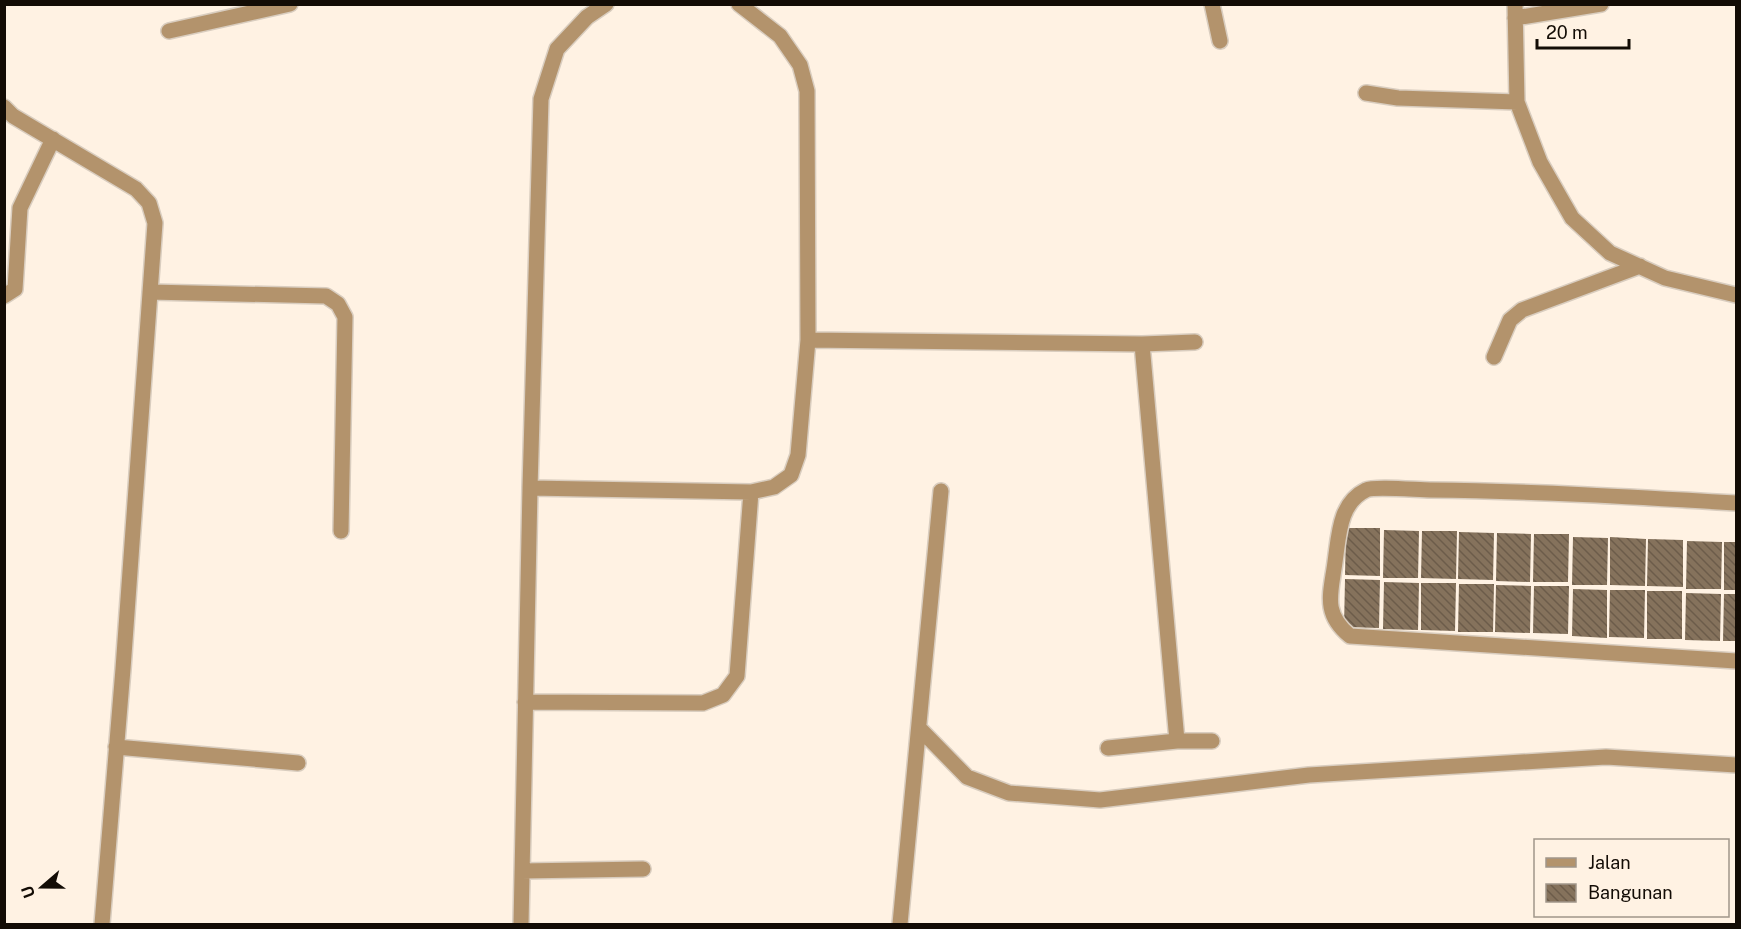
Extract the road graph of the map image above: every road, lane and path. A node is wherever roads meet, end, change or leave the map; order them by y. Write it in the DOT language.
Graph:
graph roads {
  1 [pos="290,4"];
  2 [pos="606,4"];
  3 [pos="739,4"];
  4 [pos="1212,4"];
  5 [pos="1601,4"];
  6 [pos="248,9"];
  7 [pos="1515,11"];
  8 [pos="169,31"];
  9 [pos="1220,42"];
  10 [pos="1366,93"];
  11 [pos="1517,102"];
  12 [pos="4,107"];
  13 [pos="53,139"];
  14 [pos="1640,266"];
  15 [pos="150,292"];
  16 [pos="1737,295"];
  17 [pos="4,296"];
  18 [pos="808,340"];
  19 [pos="1195,342"];
  20 [pos="1142,345"];
  21 [pos="1494,357"];
  22 [pos="530,488"];
  23 [pos="941,491"];
  24 [pos="751,492"];
  25 [pos="1737,503"];
  26 [pos="341,531"];
  27 [pos="1737,661"];
  28 [pos="525,702"];
  29 [pos="919,728"];
  30 [pos="1177,741"];
  31 [pos="1212,741"];
  32 [pos="116,747"];
  33 [pos="1108,748"];
  34 [pos="298,763"];
  35 [pos="1737,765"];
  36 [pos="643,869"];
  37 [pos="522,870"];
  38 [pos="102,924"];
  39 [pos="521,924"];
  40 [pos="900,924"];
  1 -- 6 [label="street"];
  2 -- 22 [label="street"];
  3 -- 18 [label="street"];
  4 -- 9 [label="street"];
  5 -- 7 [label="street"];
  6 -- 8 [label="street"];
  7 -- 11 [label="street"];
  10 -- 11 [label="street"];
  11 -- 14 [label="street"];
  12 -- 13 [label="street"];
  13 -- 15 [label="street"];
  13 -- 17 [label="street"];
  14 -- 16 [label="street"];
  14 -- 21 [label="street"];
  15 -- 26 [label="street"];
  15 -- 32 [label="street"];
  18 -- 20 [label="street"];
  18 -- 24 [label="street"];
  19 -- 20 [label="street"];
  20 -- 30 [label="street"];
  22 -- 24 [label="street"];
  22 -- 28 [label="street"];
  23 -- 29 [label="street"];
  24 -- 28 [label="street"];
  25 -- 27 [label="street"];
  28 -- 37 [label="street"];
  29 -- 35 [label="street"];
  29 -- 40 [label="street"];
  30 -- 31 [label="street"];
  30 -- 33 [label="street"];
  32 -- 34 [label="street"];
  32 -- 38 [label="street"];
  36 -- 37 [label="street"];
  37 -- 39 [label="street"];
}
